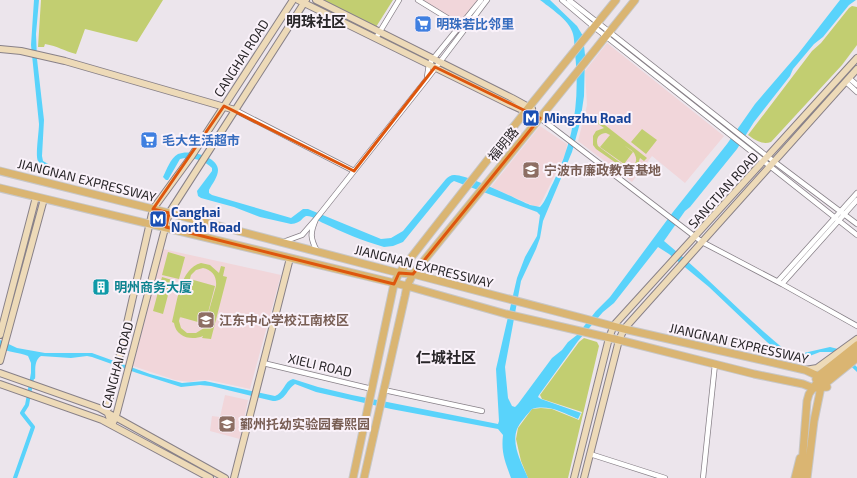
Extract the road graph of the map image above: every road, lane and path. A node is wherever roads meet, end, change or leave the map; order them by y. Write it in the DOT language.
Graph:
graph roads {
  1 [pos="293,0"];
  2 [pos="316,0"];
  3 [pos="399,0"];
  4 [pos="418,0"];
  5 [pos="481,0"];
  6 [pos="487,0"];
  7 [pos="562,0"];
  8 [pos="569,0"];
  9 [pos="616,0"];
  10 [pos="635,0"];
  11 [pos="302,1"];
  12 [pos="596,25"];
  13 [pos="462,27"];
  14 [pos="379,32"];
  15 [pos="608,34"];
  16 [pos="376,38"];
  17 [pos="0,49"];
  18 [pos="857,58"];
  19 [pos="436,60"];
  20 [pos="432,66"];
  21 [pos="857,69"];
  22 [pos="847,80"];
  23 [pos="857,86"];
  24 [pos="857,92"];
  25 [pos="224,106"];
  26 [pos="527,109"];
  27 [pos="235,110"];
  28 [pos="540,118"];
  29 [pos="766,159"];
  30 [pos="772,164"];
  31 [pos="0,171"];
  32 [pos="354,171"];
  33 [pos="0,188"];
  34 [pos="857,193"];
  35 [pos="36,197"];
  36 [pos="44,199"];
  37 [pos="857,200"];
  38 [pos="153,209"];
  39 [pos="169,213"];
  40 [pos="843,213"];
  41 [pos="316,219"];
  42 [pos="837,219"];
  43 [pos="149,223"];
  44 [pos="857,224"];
  45 [pos="166,227"];
  46 [pos="857,235"];
  47 [pos="695,238"];
  48 [pos="283,242"];
  49 [pos="702,242"];
  50 [pos="318,251"];
  51 [pos="290,258"];
  52 [pos="399,273"];
  53 [pos="413,274"];
  54 [pos="780,283"];
  55 [pos="394,284"];
  56 [pos="408,286"];
  57 [pos="614,325"];
  58 [pos="857,326"];
  59 [pos="624,329"];
  60 [pos="3,334"];
  61 [pos="609,338"];
  62 [pos="857,339"];
  63 [pos="619,340"];
  64 [pos="857,345"];
  65 [pos="857,352"];
  66 [pos="0,360"];
  67 [pos="848,360"];
  68 [pos="263,363"];
  69 [pos="715,364"];
  70 [pos="805,370"];
  71 [pos="0,373"];
  72 [pos="0,384"];
  73 [pos="820,384"];
  74 [pos="384,390"];
  75 [pos="371,392"];
  76 [pos="482,411"];
  77 [pos="107,412"];
  78 [pos="116,416"];
  79 [pos="112,425"];
  80 [pos="807,450"];
  81 [pos="590,454"];
  82 [pos="210,478"];
  83 [pos="225,478"];
  84 [pos="234,478"];
  85 [pos="353,478"];
  86 [pos="364,478"];
  87 [pos="574,478"];
  88 [pos="584,478"];
  89 [pos="665,478"];
  90 [pos="703,478"];
  91 [pos="795,478"];
  92 [pos="800,478"];
  93 [pos="807,478"];
  94 [pos="812,478"];
  1 -- 25 [label="main road, CANGHAI ROAD"];
  2 -- 14 [label="main road"];
  3 -- 14 [label="street"];
  4 -- 13 [label="street"];
  5 -- 13 [label="street"];
  6 -- 13 [label="street"];
  7 -- 12 [label="street"];
  8 -- 12 [label="street"];
  9 -- 12 [label="main road, 福明路"];
  10 -- 15 [label="main road, 福明路"];
  11 -- 16 [label="main road"];
  11 -- 27 [label="main road, CANGHAI ROAD"];
  12 -- 15 [label="street"];
  12 -- 26 [label="main road, 福明路"];
  13 -- 19 [label="street"];
  14 -- 16 [label="street"];
  14 -- 19 [label="main road"];
  15 -- 28 [label="main road, 福明路"];
  15 -- 29 [label="street"];
  15 -- 29 [label="street"];
  16 -- 20 [label="main road"];
  17 -- 25 [label="main road"];
  18 -- 29 [label="main road, SANGTIAN ROAD"];
  19 -- 20 [label="street"];
  19 -- 26 [label="main road"];
  20 -- 26 [label="main road"];
  20 -- 32 [label="street"];
  21 -- 22 [label="main road, SANGTIAN ROAD"];
  22 -- 23 [label="street"];
  22 -- 24 [label="street"];
  22 -- 30 [label="main road, SANGTIAN ROAD"];
  25 -- 27 [label="main road"];
  25 -- 38 [label="main road, CANGHAI ROAD"];
  26 -- 28 [label="main road"];
  26 -- 52 [label="main road, 福明路"];
  27 -- 32 [label="street"];
  27 -- 39 [label="main road, CANGHAI ROAD"];
  28 -- 47 [label="street"];
  28 -- 53 [label="main road, 福明路"];
  29 -- 30 [label="street"];
  29 -- 47 [label="main road, SANGTIAN ROAD"];
  30 -- 40 [label="street"];
  30 -- 42 [label="street"];
  30 -- 49 [label="main road, SANGTIAN ROAD"];
  31 -- 38 [label="main road, JIANGNAN EXPRESSWAY"];
  32 -- 41 [label="street"];
  33 -- 35 [label="main road, JIANGNAN EXPRESSWAY"];
  34 -- 40 [label="street"];
  35 -- 36 [label="main road, JIANGNAN EXPRESSWAY"];
  35 -- 60 [label="main road"];
  36 -- 43 [label="main road, JIANGNAN EXPRESSWAY"];
  36 -- 60 [label="main road"];
  37 -- 40 [label="street"];
  38 -- 39 [label="main road, JIANGNAN EXPRESSWAY"];
  38 -- 43 [label="main road, CANGHAI ROAD"];
  39 -- 45 [label="main road, CANGHAI ROAD"];
  39 -- 48 [label="main road, JIANGNAN EXPRESSWAY"];
  40 -- 42 [label="street"];
  40 -- 44 [label="street"];
  41 -- 48 [label="street"];
  41 -- 50 [label="street"];
  42 -- 46 [label="street"];
  42 -- 54 [label="street"];
  43 -- 45 [label="main road, JIANGNAN EXPRESSWAY"];
  43 -- 77 [label="main road, CANGHAI ROAD"];
  45 -- 51 [label="main road, JIANGNAN EXPRESSWAY"];
  45 -- 78 [label="main road, CANGHAI ROAD"];
  47 -- 49 [label="street"];
  47 -- 57 [label="main road, SANGTIAN ROAD"];
  48 -- 50 [label="main road, JIANGNAN EXPRESSWAY"];
  49 -- 54 [label="street"];
  49 -- 59 [label="main road, SANGTIAN ROAD"];
  50 -- 52 [label="main road, JIANGNAN EXPRESSWAY"];
  51 -- 55 [label="main road, JIANGNAN EXPRESSWAY"];
  51 -- 68 [label="main road"];
  52 -- 53 [label="main road, JIANGNAN EXPRESSWAY"];
  52 -- 55 [label="main road, 福明路"];
  53 -- 56 [label="main road, 福明路"];
  53 -- 57 [label="main road, JIANGNAN EXPRESSWAY"];
  54 -- 58 [label="street"];
  55 -- 56 [label="main road, JIANGNAN EXPRESSWAY"];
  55 -- 75 [label="main road, 福明路"];
  56 -- 61 [label="main road, JIANGNAN EXPRESSWAY"];
  56 -- 74 [label="main road, 福明路"];
  57 -- 59 [label="main road, JIANGNAN EXPRESSWAY"];
  57 -- 61 [label="main road, SANGTIAN ROAD"];
  59 -- 63 [label="main road, SANGTIAN ROAD"];
  59 -- 70 [label="main road, JIANGNAN EXPRESSWAY"];
  60 -- 66 [label="main road"];
  61 -- 63 [label="main road, JIANGNAN EXPRESSWAY"];
  61 -- 87 [label="main road, SANGTIAN ROAD"];
  62 -- 67 [label="main road"];
  63 -- 69 [label="main road, JIANGNAN EXPRESSWAY"];
  63 -- 81 [label="main road, SANGTIAN ROAD"];
  64 -- 67 [label="main road"];
  65 -- 67 [label="main road"];
  67 -- 70 [label="main road"];
  67 -- 73 [label="main road"];
  67 -- 73 [label="main road"];
  68 -- 75 [label="street, XIELI ROAD"];
  68 -- 84 [label="main road"];
  69 -- 73 [label="main road, JIANGNAN EXPRESSWAY"];
  69 -- 90 [label="street"];
  70 -- 73 [label="main road, JIANGNAN EXPRESSWAY"];
  71 -- 77 [label="main road"];
  72 -- 79 [label="main road"];
  73 -- 80 [label="main road"];
  73 -- 80 [label="main road"];
  74 -- 76 [label="street"];
  74 -- 86 [label="main road, 福明路"];
  75 -- 85 [label="main road, 福明路"];
  77 -- 78 [label="main road"];
  77 -- 79 [label="main road, CANGHAI ROAD"];
  78 -- 79 [label="main road, CANGHAI ROAD"];
  78 -- 83 [label="main road"];
  79 -- 82 [label="main road"];
  80 -- 91 [label="main road"];
  80 -- 92 [label="main road"];
  80 -- 93 [label="main road"];
  80 -- 94 [label="main road"];
  81 -- 88 [label="main road, SANGTIAN ROAD"];
  81 -- 89 [label="street"];
}
